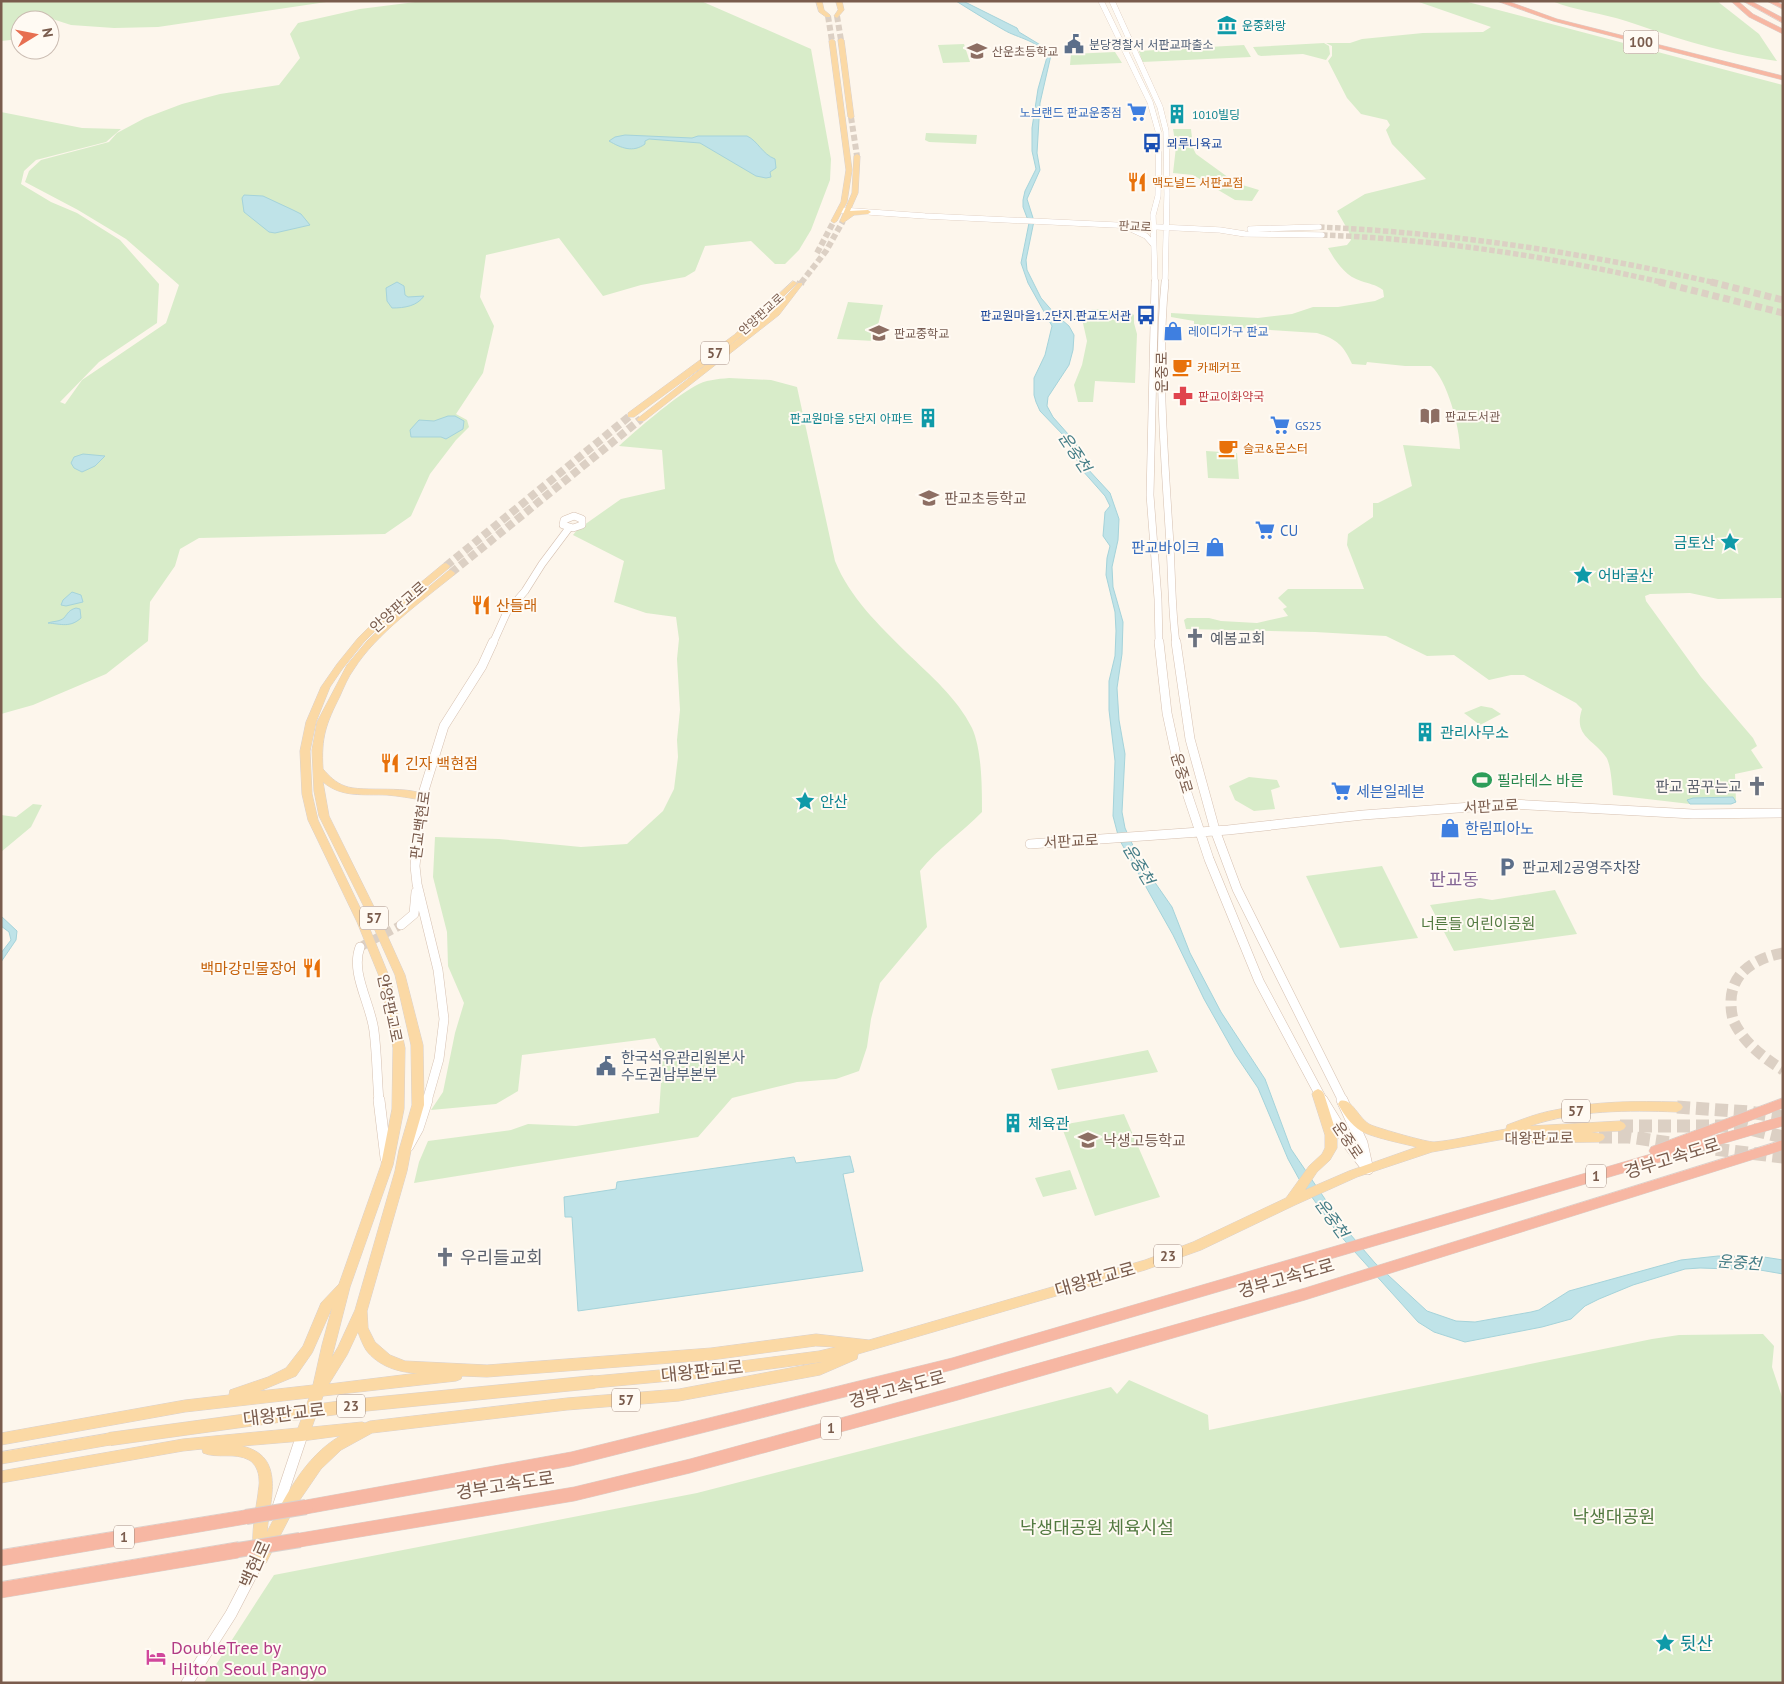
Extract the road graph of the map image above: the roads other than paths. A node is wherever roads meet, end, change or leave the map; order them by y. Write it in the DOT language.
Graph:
graph roads {
  1 [pos="819,1"];
  2 [pos="825,1"];
  3 [pos="833,1"];
  4 [pos="839,1"];
  5 [pos="1101,1"];
  6 [pos="1112,1"];
  7 [pos="1500,1"];
  8 [pos="1518,1"];
  9 [pos="1734,1"];
  10 [pos="1746,1"];
  11 [pos="1758,1"];
  12 [pos="1770,1"];
  13 [pos="1783,7"];
  14 [pos="1783,15"];
  15 [pos="1783,21"];
  16 [pos="1783,32"];
  17 [pos="841,40"];
  18 [pos="832,41"];
  19 [pos="1783,73"];
  20 [pos="1783,78"];
  21 [pos="852,117"];
  22 [pos="857,156"];
  23 [pos="852,203"];
  24 [pos="840,210"];
  25 [pos="848,210"];
  26 [pos="868,212"];
  27 [pos="1153,215"];
  28 [pos="925,216"];
  29 [pos="1166,216"];
  30 [pos="834,221"];
  31 [pos="1123,226"];
  32 [pos="1153,227"];
  33 [pos="1319,227"];
  34 [pos="1165,228"];
  35 [pos="1197,229"];
  36 [pos="1220,230"];
  37 [pos="1322,235"];
  38 [pos="1165,243"];
  39 [pos="1153,244"];
  40 [pos="631,415"];
  41 [pos="641,419"];
  42 [pos="569,528"];
  43 [pos="317,769"];
  44 [pos="422,797"];
  45 [pos="1783,813"];
  46 [pos="1215,830"];
  47 [pos="1200,831"];
  48 [pos="1030,844"];
  49 [pos="417,884"];
  50 [pos="427,927"];
  51 [pos="360,947"];
  52 [pos="1318,1094"];
  53 [pos="1783,1103"];
  54 [pos="1344,1104"];
  55 [pos="1677,1106"];
  56 [pos="1783,1121"];
  57 [pos="1620,1126"];
  58 [pos="1599,1136"];
  59 [pos="1479,1139"];
  60 [pos="1783,1145"];
  61 [pos="1432,1147"];
  62 [pos="405,1150"];
  63 [pos="387,1165"];
  64 [pos="1368,1169"];
  65 [pos="1536,1194"];
  66 [pos="1291,1201"];
  67 [pos="344,1287"];
  68 [pos="361,1310"];
  69 [pos="876,1344"];
  70 [pos="487,1371"];
  71 [pos="319,1389"];
  72 [pos="185,1406"];
  73 [pos="370,1427"];
  74 [pos="302,1435"];
  75 [pos="1,1439"];
  76 [pos="183,1445"];
  77 [pos="1,1458"];
  78 [pos="1,1477"];
  79 [pos="1,1558"];
  80 [pos="261,1558"];
  81 [pos="1,1590"];
  82 [pos="187,1683"];
  1 -- 2 [label="main road"];
  3 -- 4 [label="main road"];
  5 -- 27 [label="main road, 운중로"];
  6 -- 29 [label="main road, 운중로"];
  7 -- 20 [label="highway, 100"];
  8 -- 19 [label="highway, 100"];
  9 -- 16 [label="highway"];
  10 -- 15 [label="highway"];
  11 -- 14 [label="highway"];
  12 -- 13 [label="highway"];
  17 -- 21 [label="main road"];
  18 -- 24 [label="main road"];
  22 -- 23 [label="main road"];
  23 -- 25 [label="main road"];
  23 -- 26 [label="main road"];
  24 -- 25 [label="main road"];
  24 -- 30 [label="main road"];
  25 -- 26 [label="main road"];
  25 -- 26 [label="main road"];
  26 -- 28 [label="main road"];
  27 -- 31 [label="main road"];
  27 -- 32 [label="main road, 운중로"];
  28 -- 31 [label="main road, 판교로"];
  29 -- 34 [label="main road, 운중로"];
  29 -- 35 [label="main road"];
  31 -- 32 [label="main road, 판교로"];
  31 -- 39 [label="main road"];
  32 -- 34 [label="main road, 판교로"];
  32 -- 39 [label="main road, 운중로"];
  33 -- 36 [label="main road, 판교로"];
  34 -- 35 [label="main road, 판교로"];
  34 -- 38 [label="main road, 운중로"];
  35 -- 36 [label="main road, 판교로"];
  35 -- 38 [label="main road"];
  36 -- 37 [label="main road, 판교로"];
  38 -- 46 [label="main road, 운중로"];
  39 -- 47 [label="main road, 운중로"];
  40 -- 41 [label="main road, 안양판교로 / 57"];
  42 -- 44 [label="main road, 판교백현로"];
  43 -- 44 [label="main road"];
  43 -- 62 [label="main road, 안양판교로 / 57"];
  43 -- 63 [label="main road, 안양판교로 / 57"];
  44 -- 49 [label="main road, 판교백현로"];
  45 -- 46 [label="main road, 서판교로"];
  46 -- 47 [label="main road, 서판교로"];
  46 -- 54 [label="main road, 운중로"];
  47 -- 48 [label="main road, 서판교로"];
  47 -- 52 [label="main road, 운중로"];
  49 -- 50 [label="main road, 판교백현로"];
  49 -- 50 [label="main road"];
  50 -- 62 [label="main road, 판교백현로"];
  51 -- 63 [label="main road"];
  52 -- 64 [label="main road, 운중로"];
  52 -- 66 [label="main road"];
  53 -- 65 [label="highway"];
  54 -- 61 [label="main road"];
  54 -- 64 [label="main road, 운중로"];
  55 -- 59 [label="main road, 대왕판교로 / 57"];
  56 -- 65 [label="highway, 경부고속도로 / 1"];
  57 -- 59 [label="main road, 대왕판교로"];
  58 -- 59 [label="main road, 대왕판교로 / 57"];
  59 -- 61 [label="main road"];
  60 -- 81 [label="highway, 경부고속도로 / 1, bridge"];
  61 -- 64 [label="main road, 23"];
  62 -- 68 [label="main road, 안양판교로 / 57"];
  63 -- 67 [label="main road, 안양판교로 / 57"];
  64 -- 66 [label="main road, 23"];
  65 -- 79 [label="highway, 경부고속도로 / 1, bridge"];
  66 -- 69 [label="main road, 대왕판교로 / 23"];
  67 -- 71 [label="main road, 안양판교로 / 57"];
  67 -- 72 [label="main road"];
  68 -- 70 [label="main road, 57"];
  68 -- 71 [label="main road, 안양판교로 / 57"];
  69 -- 70 [label="main road, 57"];
  69 -- 73 [label="main road, 57"];
  69 -- 77 [label="main road, 대왕판교로 / 23, bridge"];
  70 -- 71 [label="main road, 대왕판교로"];
  71 -- 72 [label="main road, 대왕판교로 / 23"];
  71 -- 74 [label="main road, 안양판교로 / 57"];
  72 -- 75 [label="main road, 대왕판교로"];
  73 -- 74 [label="main road, 대왕판교로 / 57"];
  73 -- 80 [label="main road"];
  74 -- 76 [label="main road, 대왕판교로"];
  74 -- 80 [label="main road, 백현로"];
  76 -- 78 [label="main road, 대왕판교로"];
  76 -- 80 [label="main road"];
  80 -- 82 [label="main road, 백현로"];
}
